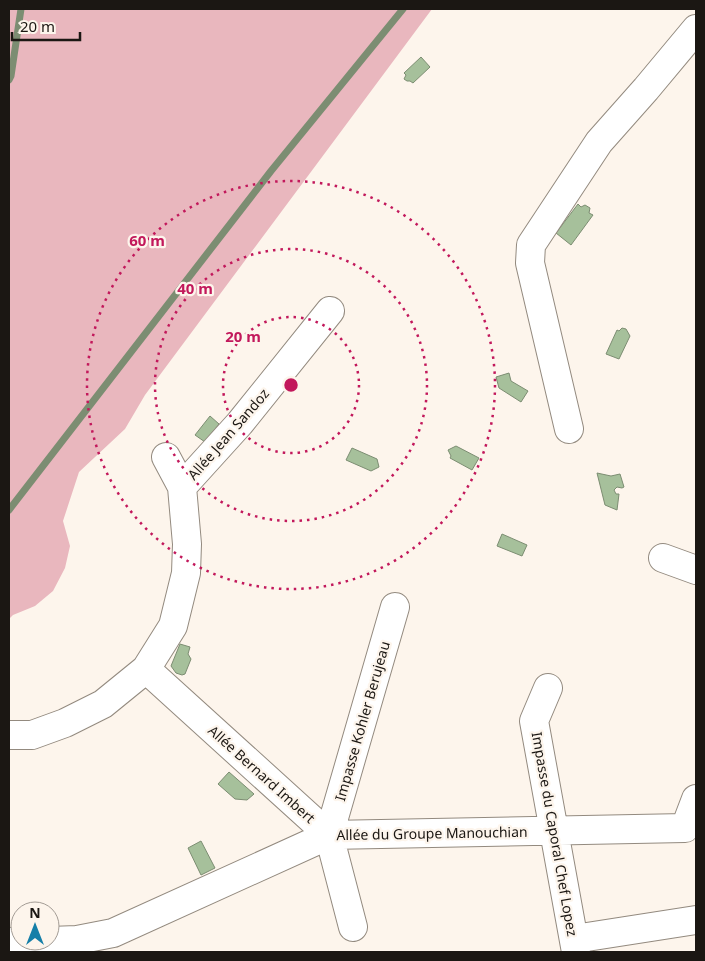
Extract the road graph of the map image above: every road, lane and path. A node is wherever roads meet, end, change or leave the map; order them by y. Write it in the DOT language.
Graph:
graph roads {
  1 [pos="696,29"];
  2 [pos="330,311"];
  3 [pos="569,429"];
  4 [pos="166,457"];
  5 [pos="182,486"];
  6 [pos="663,558"];
  7 [pos="696,570"];
  8 [pos="395,607"];
  9 [pos="146,669"];
  10 [pos="548,688"];
  11 [pos="9,735"];
  12 [pos="696,799"];
  13 [pos="554,831"];
  14 [pos="329,835"];
  15 [pos="696,920"];
  16 [pos="353,927"];
  17 [pos="60,942"];
  18 [pos="79,946"];
  19 [pos="575,946"];
  1 -- 3 [label="street"];
  2 -- 5 [label="street, Allée Jean Sandoz"];
  4 -- 5 [label="street, Allée Jean Sandoz"];
  5 -- 9 [label="street, Allée Jean Sandoz"];
  6 -- 7 [label="street"];
  8 -- 14 [label="street, Impasse Kohler Berujeau"];
  9 -- 11 [label="street, Allée Jean Sandoz"];
  9 -- 14 [label="street, Allée Bernard Imbert"];
  10 -- 13 [label="street, Impasse du Caporal Chef Lopez"];
  12 -- 13 [label="street, Allée du Groupe Manouchian"];
  13 -- 14 [label="street, Allée du Groupe Manouchian"];
  13 -- 19 [label="street, Impasse du Caporal Chef Lopez"];
  14 -- 16 [label="street"];
  14 -- 18 [label="street, Allée du Groupe Manouchian"];
  15 -- 19 [label="street"];
  17 -- 18 [label="street, Allée du Groupe Manouchian"];
}
